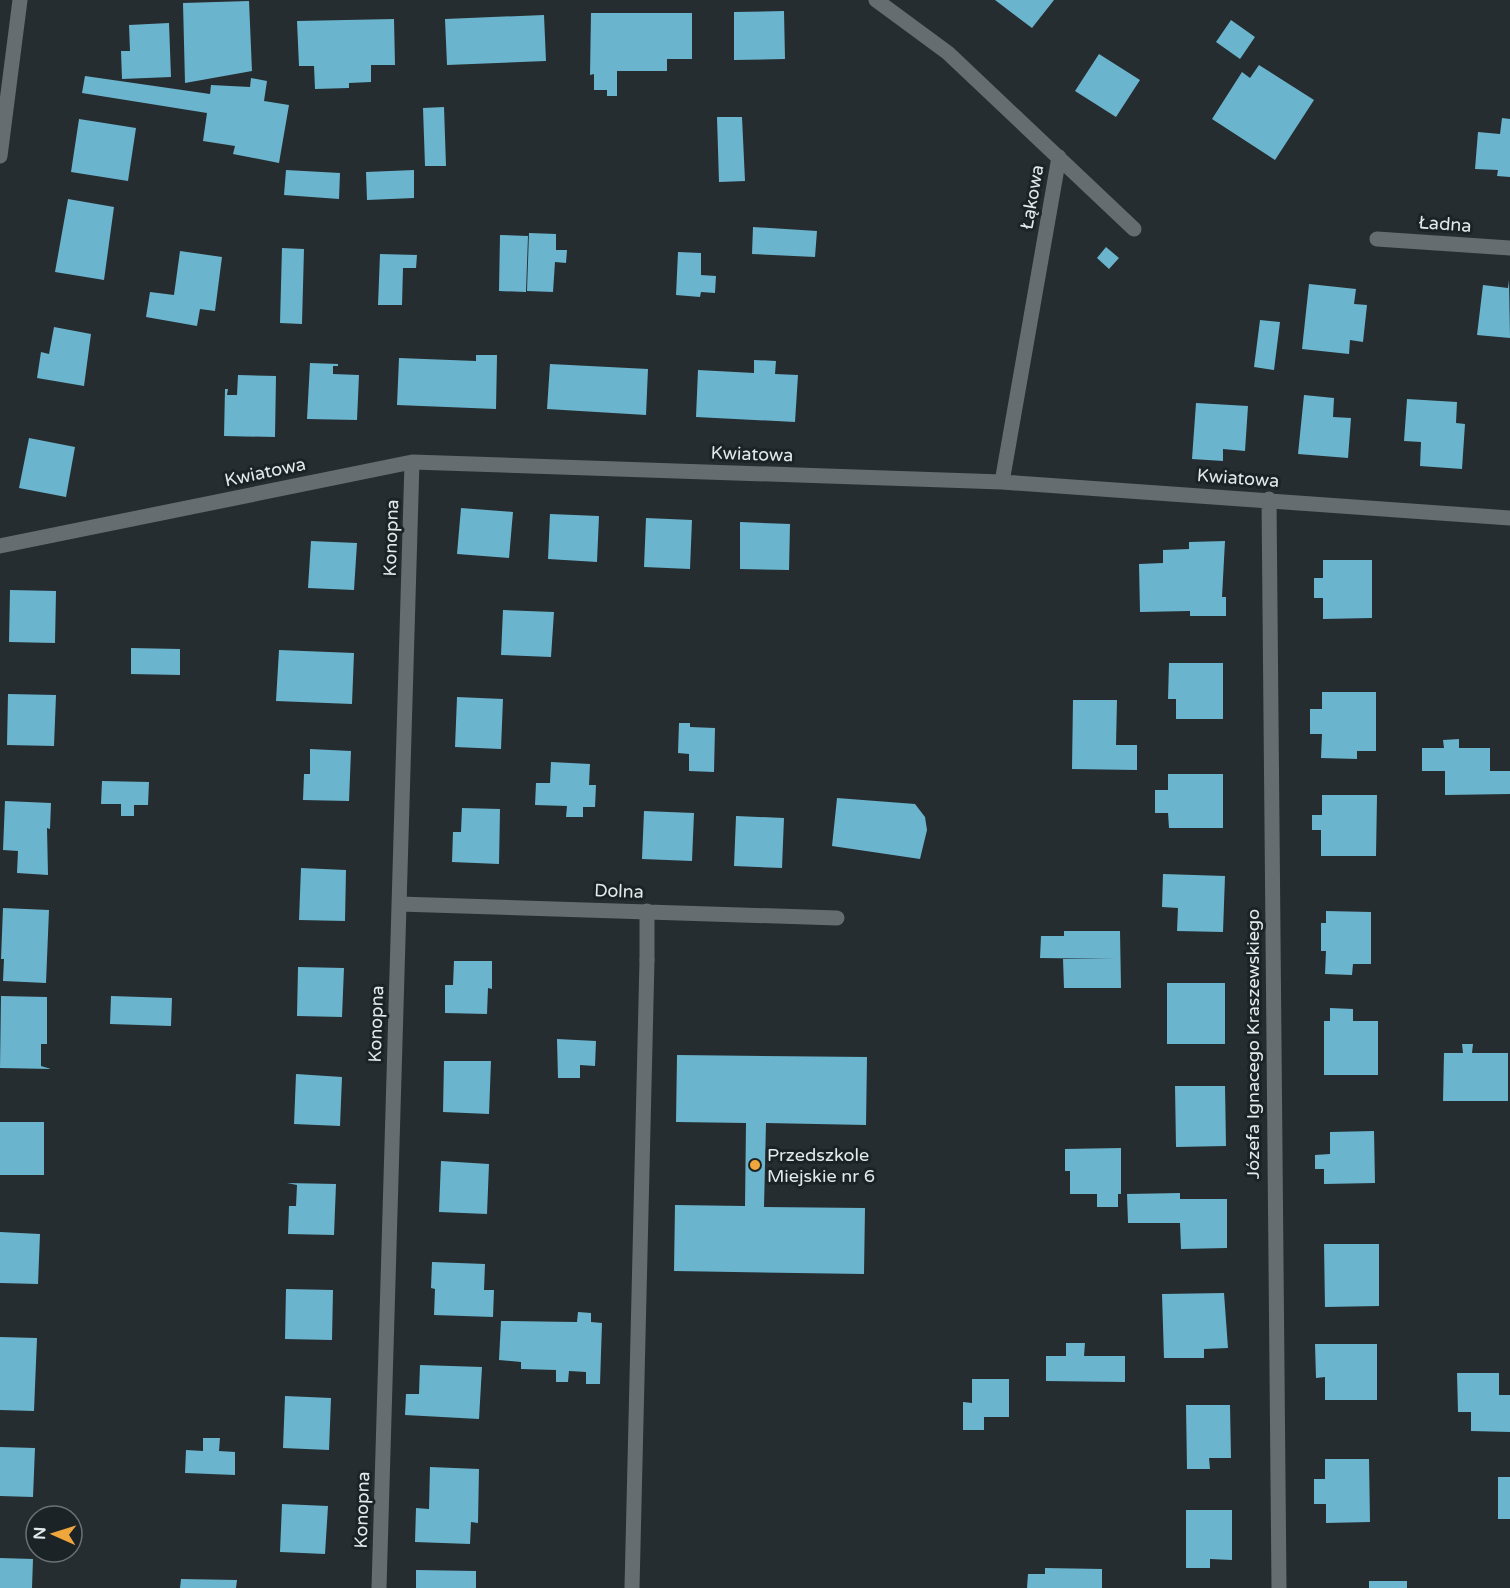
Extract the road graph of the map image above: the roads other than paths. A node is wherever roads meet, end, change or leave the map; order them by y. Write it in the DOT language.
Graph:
graph roads {
  1 [pos="20,0"];
  2 [pos="876,0"];
  3 [pos="0,156"];
  4 [pos="1059,157"];
  5 [pos="1134,229"];
  6 [pos="1377,239"];
  7 [pos="1510,248"];
  8 [pos="412,462"];
  9 [pos="1002,482"];
  10 [pos="1269,499"];
  11 [pos="1510,518"];
  12 [pos="0,546"];
  13 [pos="399,904"];
  14 [pos="647,911"];
  15 [pos="837,918"];
  16 [pos="379,1588"];
  17 [pos="632,1588"];
  18 [pos="1279,1588"];
  1 -- 3 [label="street"];
  2 -- 4 [label="street, Łąkowa"];
  4 -- 5 [label="street"];
  4 -- 9 [label="street, Łąkowa"];
  6 -- 7 [label="street, Ładna"];
  8 -- 9 [label="street, Kwiatowa"];
  8 -- 12 [label="street, Kwiatowa"];
  8 -- 13 [label="street, Konopna"];
  9 -- 10 [label="street, Kwiatowa"];
  10 -- 11 [label="street, Kwiatowa"];
  10 -- 18 [label="street, Józefa Ignacego Kraszewskiego"];
  13 -- 14 [label="street, Dolna"];
  13 -- 16 [label="street, Konopna"];
  14 -- 15 [label="street, Dolna"];
  14 -- 17 [label="street"];
}
